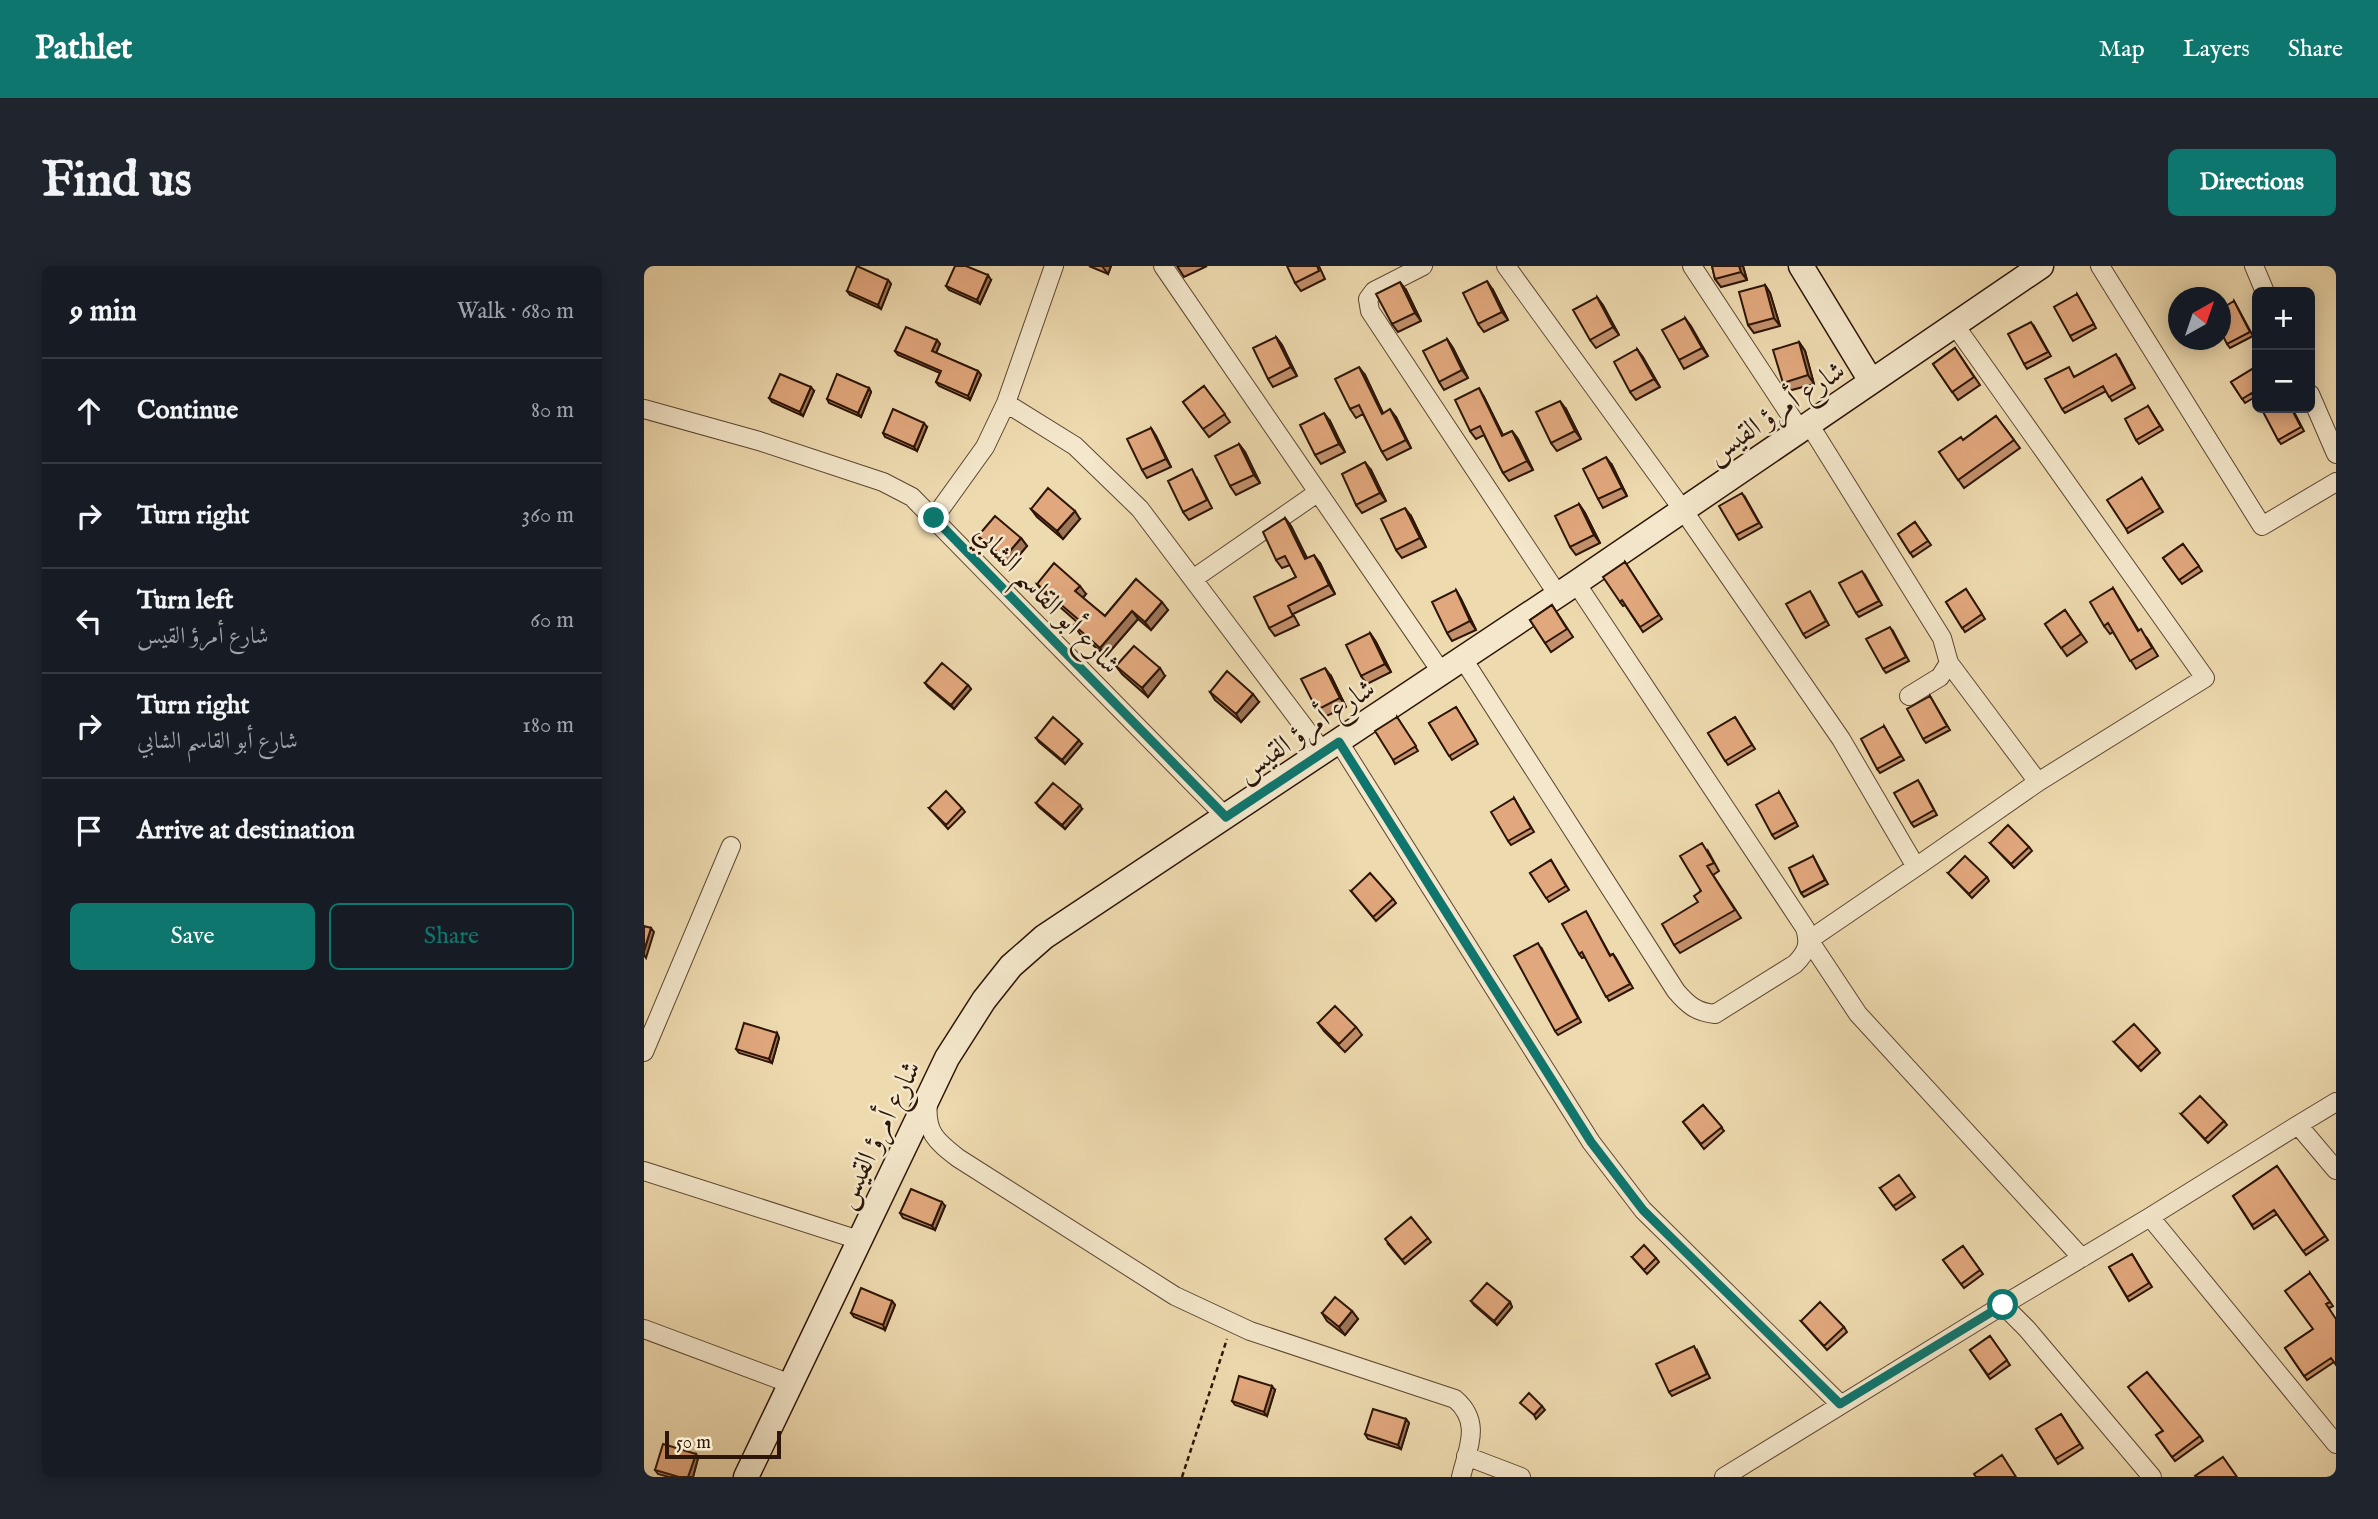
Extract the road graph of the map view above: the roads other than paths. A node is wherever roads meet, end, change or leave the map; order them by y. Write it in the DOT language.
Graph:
graph roads {
  1 [pos="1054,266"];
  2 [pos="1163,266"];
  3 [pos="1423,266"];
  4 [pos="1506,266"];
  5 [pos="1692,266"];
  6 [pos="1801,266"];
  7 [pos="2041,266"];
  8 [pos="2100,266"];
  9 [pos="2253,266"];
  10 [pos="2263,287"];
  11 [pos="1954,324"];
  12 [pos="1871,382"];
  13 [pos="1006,403"];
  14 [pos="2315,406"];
  15 [pos="644,409"];
  16 [pos="1805,427"];
  17 [pos="2336,454"];
  18 [pos="2336,482"];
  19 [pos="1317,493"];
  20 [pos="1684,510"];
  21 [pos="934,518"];
  22 [pos="1194,579"];
  23 [pos="1567,589"];
  24 [pos="1463,659"];
  25 [pos="1949,663"];
  26 [pos="1442,673"];
  27 [pos="1909,696"];
  28 [pos="1331,747"];
  29 [pos="2038,782"];
  30 [pos="1226,817"];
  31 [pos="731,846"];
  32 [pos="1916,867"];
  33 [pos="1809,940"];
  34 [pos="644,1052"];
  35 [pos="929,1096"];
  36 [pos="2336,1102"];
  37 [pos="2298,1125"];
  38 [pos="2336,1170"];
  39 [pos="644,1171"];
  40 [pos="2150,1217"];
  41 [pos="859,1240"];
  42 [pos="2082,1258"];
  43 [pos="2003,1305"];
  44 [pos="644,1329"];
  45 [pos="791,1384"];
  46 [pos="1840,1404"];
  47 [pos="2336,1444"];
  48 [pos="1466,1456"];
  49 [pos="746,1477"];
  50 [pos="1461,1477"];
  51 [pos="1521,1477"];
  52 [pos="1724,1477"];
  53 [pos="2151,1477"];
  1 -- 13 [label="street"];
  2 -- 19 [label="street"];
  3 -- 23 [label="street"];
  4 -- 20 [label="street"];
  5 -- 16 [label="street"];
  6 -- 12 [label="street"];
  7 -- 11 [label="street, شارع أمرؤ القيس"];
  8 -- 18 [label="street"];
  9 -- 10 [label="street"];
  11 -- 12 [label="street, شارع أمرؤ القيس"];
  11 -- 29 [label="street"];
  12 -- 16 [label="street, شارع أمرؤ القيس"];
  13 -- 21 [label="street"];
  13 -- 22 [label="street"];
  14 -- 17 [label="street"];
  15 -- 21 [label="street, شارع أبو القاسم الشابي"];
  16 -- 20 [label="street, شارع أمرؤ القيس"];
  16 -- 25 [label="street"];
  19 -- 22 [label="street"];
  19 -- 26 [label="street"];
  20 -- 23 [label="street, شارع أمرؤ القيس"];
  20 -- 32 [label="street"];
  21 -- 30 [label="street, شارع أبو القاسم الشابي"];
  22 -- 28 [label="street"];
  23 -- 24 [label="street, شارع أمرؤ القيس"];
  23 -- 33 [label="street"];
  24 -- 26 [label="street, شارع أمرؤ القيس"];
  24 -- 33 [label="street"];
  25 -- 27 [label="street"];
  25 -- 29 [label="street"];
  26 -- 28 [label="street, شارع أمرؤ القيس"];
  28 -- 30 [label="street, شارع أمرؤ القيس"];
  28 -- 46 [label="street"];
  29 -- 32 [label="street"];
  30 -- 35 [label="street, شارع أمرؤ القيس"];
  31 -- 34 [label="street"];
  32 -- 33 [label="street"];
  33 -- 42 [label="street"];
  35 -- 41 [label="street, شارع أمرؤ القيس"];
  35 -- 48 [label="street"];
  36 -- 37 [label="street"];
  37 -- 38 [label="street"];
  37 -- 40 [label="street"];
  39 -- 41 [label="street"];
  40 -- 42 [label="street"];
  40 -- 47 [label="street"];
  41 -- 45 [label="street, شارع أمرؤ القيس"];
  42 -- 43 [label="street"];
  43 -- 46 [label="street"];
  43 -- 53 [label="street"];
  44 -- 45 [label="street"];
  45 -- 49 [label="street, شارع أمرؤ القيس"];
  46 -- 52 [label="street"];
  48 -- 50 [label="street"];
  48 -- 51 [label="street"];
}
